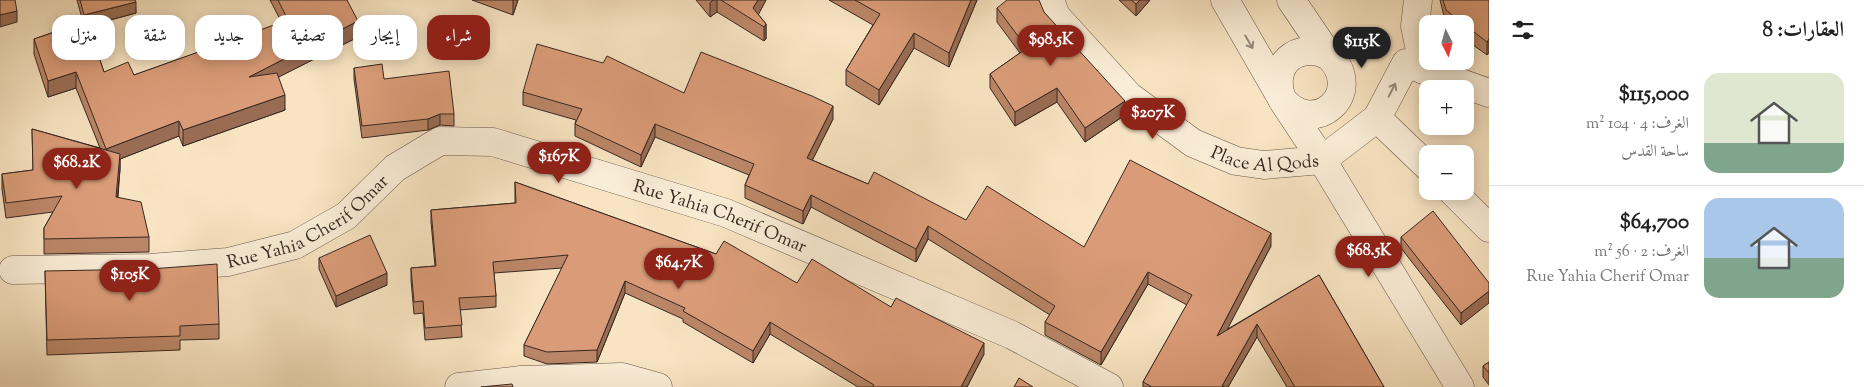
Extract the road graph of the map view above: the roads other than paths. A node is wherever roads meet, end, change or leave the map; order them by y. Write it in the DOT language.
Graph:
graph roads {
  1 [pos="1050,0"];
  2 [pos="1225,0"];
  3 [pos="1291,0"];
  4 [pos="1418,0"];
  5 [pos="1419,46"];
  6 [pos="1329,56"];
  7 [pos="1419,68"];
  8 [pos="1424,70"];
  9 [pos="1489,93"];
  10 [pos="1340,96"];
  11 [pos="1283,100"];
  12 [pos="1377,118"];
  13 [pos="1317,153"];
  14 [pos="1419,158"];
  15 [pos="1461,200"];
  16 [pos="1489,228"];
  17 [pos="13,270"];
  18 [pos="460,387"];
  19 [pos="658,387"];
  20 [pos="1109,387"];
  21 [pos="1460,387"];
  1 -- 13 [label="street, Place Al Qods"];
  2 -- 11 [label="street, one-way"];
  3 -- 6 [label="street"];
  4 -- 5 [label="street"];
  6 -- 10 [label="street"];
  6 -- 11 [label="street"];
  12 -- 7 [label="street, Place Al Qods, one-way"];
  8 -- 9 [label="street"];
  10 -- 11 [label="street"];
  10 -- 13 [label="street"];
  11 -- 13 [label="street"];
  12 -- 13 [label="street, Place Al Qods"];
  12 -- 14 [label="street"];
  13 -- 21 [label="street"];
  15 -- 16 [label="street"];
  17 -- 20 [label="street, Rue Yahia Cherif Omar"];
  18 -- 19 [label="street"];
}
